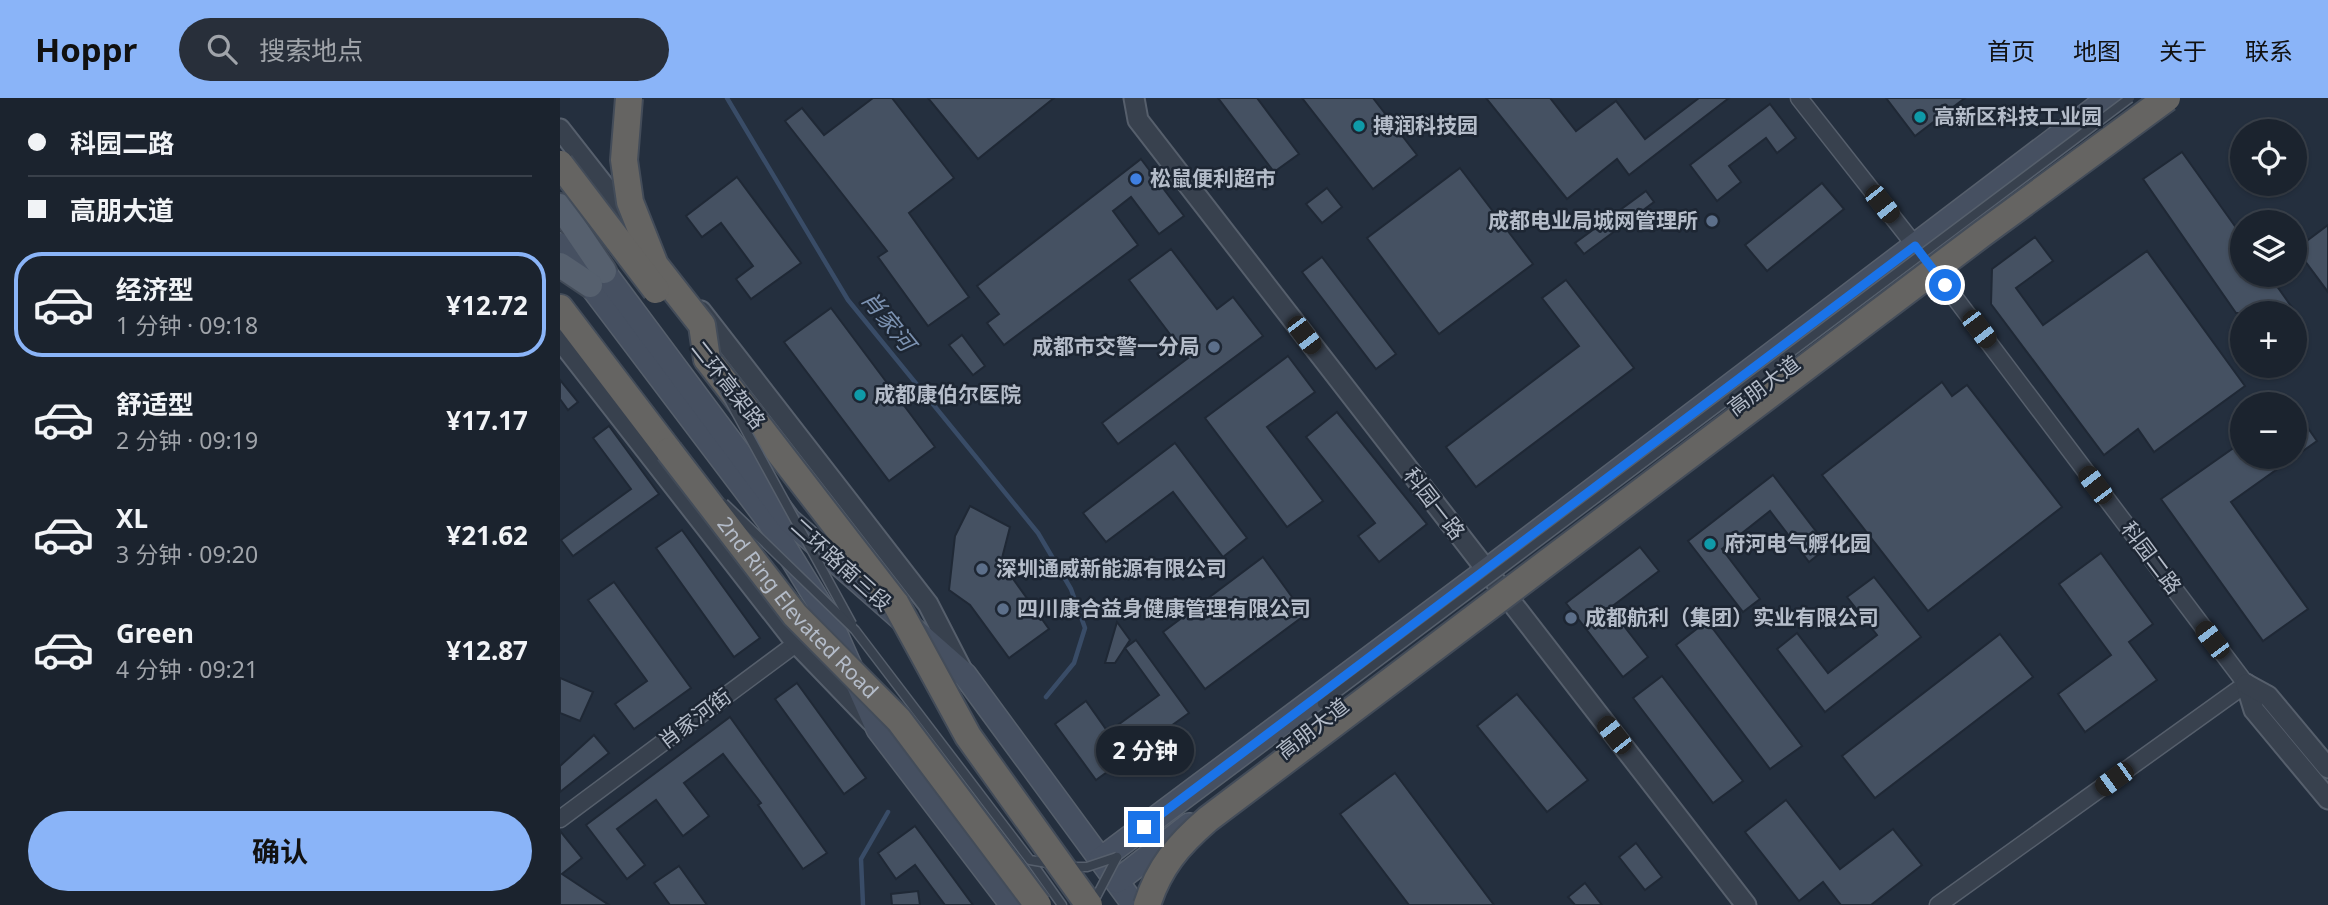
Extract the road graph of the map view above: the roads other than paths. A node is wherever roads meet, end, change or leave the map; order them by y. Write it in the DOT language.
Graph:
graph roads {
  1 [pos="629,98"];
  2 [pos="1134,98"];
  3 [pos="1799,98"];
  4 [pos="2109,98"];
  5 [pos="2130,98"];
  6 [pos="2147,98"];
  7 [pos="2167,98"];
  8 [pos="560,129"];
  9 [pos="560,164"];
  10 [pos="560,183"];
  11 [pos="609,193"];
  12 [pos="560,206"];
  13 [pos="560,214"];
  14 [pos="560,245"];
  15 [pos="1922,254"];
  16 [pos="560,265"];
  17 [pos="597,278"];
  18 [pos="560,308"];
  19 [pos="560,326"];
  20 [pos="560,340"];
  21 [pos="707,359"];
  22 [pos="662,364"];
  23 [pos="607,370"];
  24 [pos="669,451"];
  25 [pos="1492,579"];
  26 [pos="830,619"];
  27 [pos="855,630"];
  28 [pos="796,643"];
  29 [pos="965,675"];
  30 [pos="2246,684"];
  31 [pos="878,729"];
  32 [pos="2328,768"];
  33 [pos="2328,799"];
  34 [pos="560,819"];
  35 [pos="1109,858"];
  36 [pos="1030,860"];
  37 [pos="1117,881"];
  38 [pos="1012,905"];
  39 [pos="1038,905"];
  40 [pos="1062,905"];
  41 [pos="1091,905"];
  42 [pos="1134,905"];
  43 [pos="1147,905"];
  44 [pos="1746,905"];
  45 [pos="1938,905"];
  1 -- 21 [label="highway, bridge"];
  2 -- 25 [label="street, 科园一路"];
  3 -- 15 [label="street, 科园二路"];
  4 -- 15 [label="main road, 高朋大道"];
  5 -- 35 [label="lane, bridge"];
  6 -- 15 [label="main road, 高朋大道"];
  7 -- 43 [label="highway, bridge"];
  8 -- 11 [label="street"];
  9 -- 21 [label="highway, 二环高架路, bridge"];
  10 -- 11 [label="street"];
  11 -- 29 [label="street"];
  12 -- 17 [label="main road"];
  13 -- 17 [label="main road, 二环路南三段"];
  14 -- 17 [label="main road, 二环路南三段"];
  15 -- 25 [label="main road, 高朋大道"];
  15 -- 30 [label="street, 科园二路"];
  16 -- 17 [label="main road"];
  17 -- 22 [label="main road, 二环路南三段"];
  18 -- 23 [label="highway, 2nd Ring Elevated Road"];
  19 -- 23 [label="highway"];
  20 -- 28 [label="street"];
  21 -- 27 [label="lane, bridge"];
  21 -- 41 [label="highway, 二环高架路, bridge"];
  22 -- 26 [label="main road, 二环路南三段"];
  22 -- 29 [label="main road, 二环路南三段"];
  23 -- 24 [label="highway, 2nd Ring Elevated Road"];
  24 -- 27 [label="lane, bridge"];
  24 -- 39 [label="highway, 2nd Ring Elevated Road, bridge"];
  25 -- 35 [label="main road, 高朋大道"];
  25 -- 37 [label="main road, 高朋大道"];
  25 -- 44 [label="street, 科园一路"];
  26 -- 28 [label="street, 肖家河街"];
  26 -- 31 [label="main road, 二环路南三段"];
  27 -- 36 [label="lane, bridge"];
  28 -- 31 [label="street"];
  28 -- 34 [label="street, 肖家河街"];
  29 -- 35 [label="main road, 二环路南三段"];
  30 -- 32 [label="street"];
  30 -- 33 [label="street"];
  30 -- 45 [label="street"];
  31 -- 38 [label="main road, 二环路南三段"];
  35 -- 36 [label="lane, bridge"];
  35 -- 37 [label="main road, 二环路南三段"];
  35 -- 41 [label="lane, bridge"];
  36 -- 40 [label="lane"];
  37 -- 42 [label="main road, 二环路南三段"];
}
